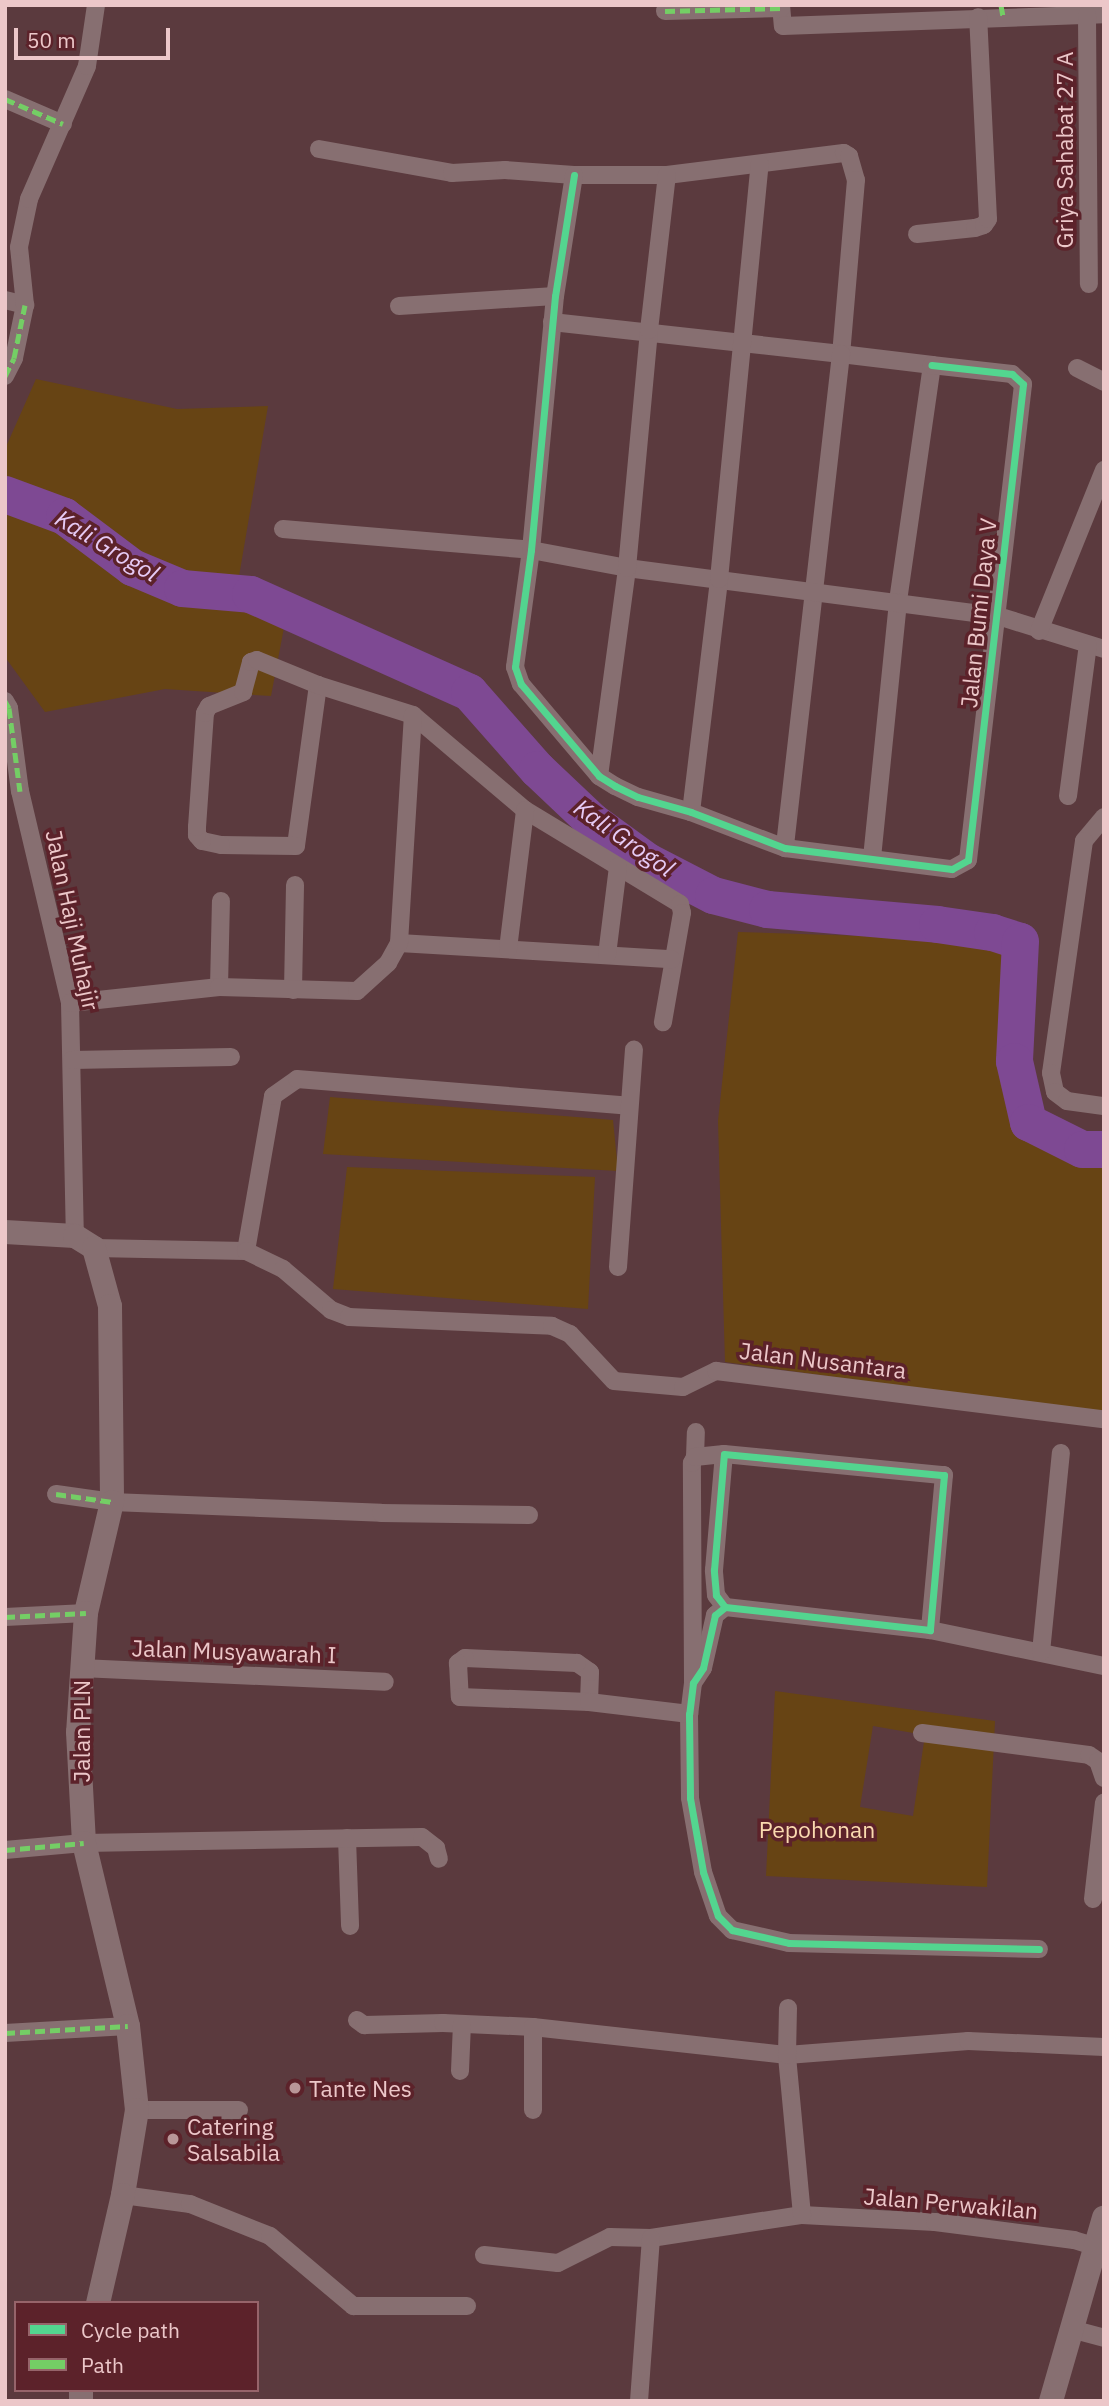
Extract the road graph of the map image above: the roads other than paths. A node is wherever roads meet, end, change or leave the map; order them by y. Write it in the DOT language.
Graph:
graph roads {
  1 [pos="96,5"];
  2 [pos="781,6"];
  3 [pos="665,11"];
  4 [pos="1002,11"];
  5 [pos="1096,15"];
  6 [pos="978,18"];
  7 [pos="5,99"];
  8 [pos="63,124"];
  9 [pos="319,149"];
  10 [pos="760,164"];
  11 [pos="574,175"];
  12 [pos="667,175"];
  13 [pos="917,234"];
  14 [pos="1089,284"];
  15 [pos="555,296"];
  16 [pos="5,300"];
  17 [pos="25,305"];
  18 [pos="399,306"];
  19 [pos="552,321"];
  20 [pos="649,331"];
  21 [pos="742,344"];
  22 [pos="841,354"];
  23 [pos="932,365"];
  24 [pos="1077,369"];
  25 [pos="5,376"];
  26 [pos="1104,382"];
  27 [pos="1104,470"];
  28 [pos="283,529"];
  29 [pos="531,550"];
  30 [pos="627,568"];
  31 [pos="719,579"];
  32 [pos="812,591"];
  33 [pos="898,602"];
  34 [pos="998,616"];
  35 [pos="1039,631"];
  36 [pos="1096,647"];
  37 [pos="318,685"];
  38 [pos="5,701"];
  39 [pos="413,715"];
  40 [pos="599,776"];
  41 [pos="1068,796"];
  42 [pos="525,810"];
  43 [pos="691,812"];
  44 [pos="1104,817"];
  45 [pos="785,848"];
  46 [pos="872,859"];
  47 [pos="618,867"];
  48 [pos="295,885"];
  49 [pos="221,901"];
  50 [pos="399,943"];
  51 [pos="508,949"];
  52 [pos="607,956"];
  53 [pos="672,960"];
  54 [pos="219,987"];
  55 [pos="293,990"];
  56 [pos="70,1003"];
  57 [pos="663,1022"];
  58 [pos="634,1050"];
  59 [pos="232,1057"];
  60 [pos="72,1060"];
  61 [pos="629,1105"];
  62 [pos="1104,1106"];
  63 [pos="5,1232"];
  64 [pos="84,1242"];
  65 [pos="246,1251"];
  66 [pos="618,1267"];
  67 [pos="1104,1419"];
  68 [pos="696,1432"];
  69 [pos="1061,1453"];
  70 [pos="724,1454"];
  71 [pos="695,1457"];
  72 [pos="56,1493"];
  73 [pos="112,1502"];
  74 [pos="529,1515"];
  75 [pos="693,1587"];
  76 [pos="721,1601"];
  77 [pos="86,1613"];
  78 [pos="5,1616"];
  79 [pos="930,1630"];
  80 [pos="1041,1652"];
  81 [pos="1104,1665"];
  82 [pos="81,1668"];
  83 [pos="385,1682"];
  84 [pos="693,1683"];
  85 [pos="589,1702"];
  86 [pos="689,1714"];
  87 [pos="922,1732"];
  88 [pos="1104,1778"];
  89 [pos="1104,1803"];
  90 [pos="347,1838"];
  91 [pos="84,1843"];
  92 [pos="5,1850"];
  93 [pos="439,1859"];
  94 [pos="1093,1899"];
  95 [pos="350,1926"];
  96 [pos="1039,1949"];
  97 [pos="788,2008"];
  98 [pos="357,2020"];
  99 [pos="462,2024"];
  100 [pos="128,2026"];
  101 [pos="533,2027"];
  102 [pos="5,2033"];
  103 [pos="1104,2047"];
  104 [pos="787,2055"];
  105 [pos="460,2071"];
  106 [pos="137,2109"];
  107 [pos="239,2110"];
  108 [pos="533,2110"];
  109 [pos="124,2195"];
  110 [pos="802,2216"];
  111 [pos="1104,2217"];
  112 [pos="651,2238"];
  113 [pos="1094,2246"];
  114 [pos="484,2255"];
  115 [pos="98,2301"];
  116 [pos="467,2306"];
  117 [pos="1071,2329"];
  118 [pos="1104,2338"];
  119 [pos="639,2401"];
  120 [pos="1051,2401"];
  1 -- 8 [label="street"];
  2 -- 3 [label="street"];
  2 -- 6 [label="street"];
  4 -- 5 [label="street"];
  4 -- 6 [label="street"];
  5 -- 14 [label="street, Griya Sahabat 27 A"];
  6 -- 13 [label="street"];
  7 -- 8 [label="street"];
  8 -- 17 [label="street"];
  9 -- 11 [label="street"];
  10 -- 12 [label="street"];
  10 -- 21 [label="street"];
  10 -- 22 [label="street"];
  11 -- 12 [label="street"];
  11 -- 15 [label="street"];
  12 -- 20 [label="street"];
  15 -- 18 [label="street"];
  15 -- 19 [label="street"];
  16 -- 17 [label="street"];
  17 -- 25 [label="street"];
  19 -- 20 [label="street"];
  19 -- 29 [label="street"];
  20 -- 21 [label="street"];
  20 -- 30 [label="street"];
  21 -- 22 [label="street"];
  21 -- 31 [label="street"];
  22 -- 23 [label="street"];
  22 -- 32 [label="street"];
  23 -- 33 [label="street"];
  23 -- 34 [label="street, Jalan Bumi Daya V"];
  24 -- 26 [label="street"];
  27 -- 35 [label="street"];
  28 -- 29 [label="street"];
  29 -- 30 [label="street"];
  29 -- 40 [label="street"];
  30 -- 31 [label="street"];
  30 -- 40 [label="street"];
  31 -- 32 [label="street"];
  31 -- 43 [label="street"];
  32 -- 33 [label="street"];
  32 -- 45 [label="street"];
  33 -- 34 [label="street"];
  33 -- 46 [label="street"];
  34 -- 35 [label="street"];
  34 -- 46 [label="street, Jalan Bumi Daya V"];
  35 -- 36 [label="street"];
  36 -- 41 [label="street"];
  37 -- 37 [label="street"];
  37 -- 39 [label="street"];
  38 -- 56 [label="street, Jalan Haji Muhajir"];
  39 -- 42 [label="street"];
  39 -- 50 [label="street"];
  40 -- 43 [label="street"];
  42 -- 47 [label="street"];
  42 -- 51 [label="street"];
  43 -- 45 [label="street"];
  44 -- 62 [label="street"];
  45 -- 46 [label="street"];
  47 -- 52 [label="street"];
  47 -- 53 [label="street"];
  48 -- 55 [label="street"];
  49 -- 54 [label="street"];
  50 -- 51 [label="street"];
  50 -- 55 [label="street"];
  51 -- 52 [label="street"];
  52 -- 53 [label="street"];
  53 -- 57 [label="street"];
  54 -- 55 [label="street"];
  54 -- 56 [label="street"];
  56 -- 60 [label="street, Jalan Haji Muhajir"];
  58 -- 61 [label="street"];
  59 -- 60 [label="street"];
  60 -- 64 [label="street, Jalan Haji Muhajir"];
  61 -- 65 [label="street"];
  61 -- 66 [label="street"];
  63 -- 64 [label="street"];
  64 -- 65 [label="street"];
  64 -- 73 [label="street, Jalan PLN"];
  65 -- 67 [label="street, Jalan Nusantara"];
  68 -- 71 [label="street"];
  69 -- 80 [label="street"];
  70 -- 71 [label="street"];
  70 -- 76 [label="street"];
  70 -- 79 [label="street"];
  71 -- 75 [label="street"];
  72 -- 73 [label="street"];
  73 -- 74 [label="street"];
  73 -- 77 [label="street, Jalan PLN"];
  75 -- 76 [label="street"];
  75 -- 84 [label="street"];
  76 -- 79 [label="street"];
  76 -- 84 [label="street"];
  77 -- 78 [label="street"];
  77 -- 82 [label="street, Jalan PLN"];
  79 -- 80 [label="street"];
  80 -- 81 [label="street"];
  82 -- 83 [label="street, Jalan Musyawarah I"];
  82 -- 91 [label="street, Jalan PLN"];
  84 -- 86 [label="street"];
  85 -- 85 [label="street"];
  85 -- 86 [label="street"];
  86 -- 96 [label="street"];
  87 -- 88 [label="street"];
  89 -- 94 [label="street"];
  90 -- 91 [label="street"];
  90 -- 93 [label="street"];
  90 -- 95 [label="street"];
  91 -- 92 [label="street"];
  91 -- 100 [label="street, Jalan PLN"];
  97 -- 104 [label="street"];
  98 -- 99 [label="street"];
  99 -- 101 [label="street"];
  99 -- 105 [label="street"];
  100 -- 102 [label="street"];
  100 -- 106 [label="street, Jalan PLN"];
  101 -- 104 [label="street"];
  101 -- 108 [label="street"];
  103 -- 104 [label="street"];
  104 -- 110 [label="street"];
  106 -- 107 [label="street"];
  106 -- 109 [label="street, Jalan PLN"];
  109 -- 115 [label="street, Jalan PLN"];
  109 -- 116 [label="street"];
  110 -- 112 [label="street, Jalan Perwakilan"];
  110 -- 113 [label="street, Jalan Perwakilan"];
  111 -- 113 [label="street"];
  112 -- 114 [label="street, Jalan Perwakilan"];
  112 -- 119 [label="street"];
  113 -- 117 [label="street"];
  117 -- 118 [label="street"];
  117 -- 120 [label="street"];
}
